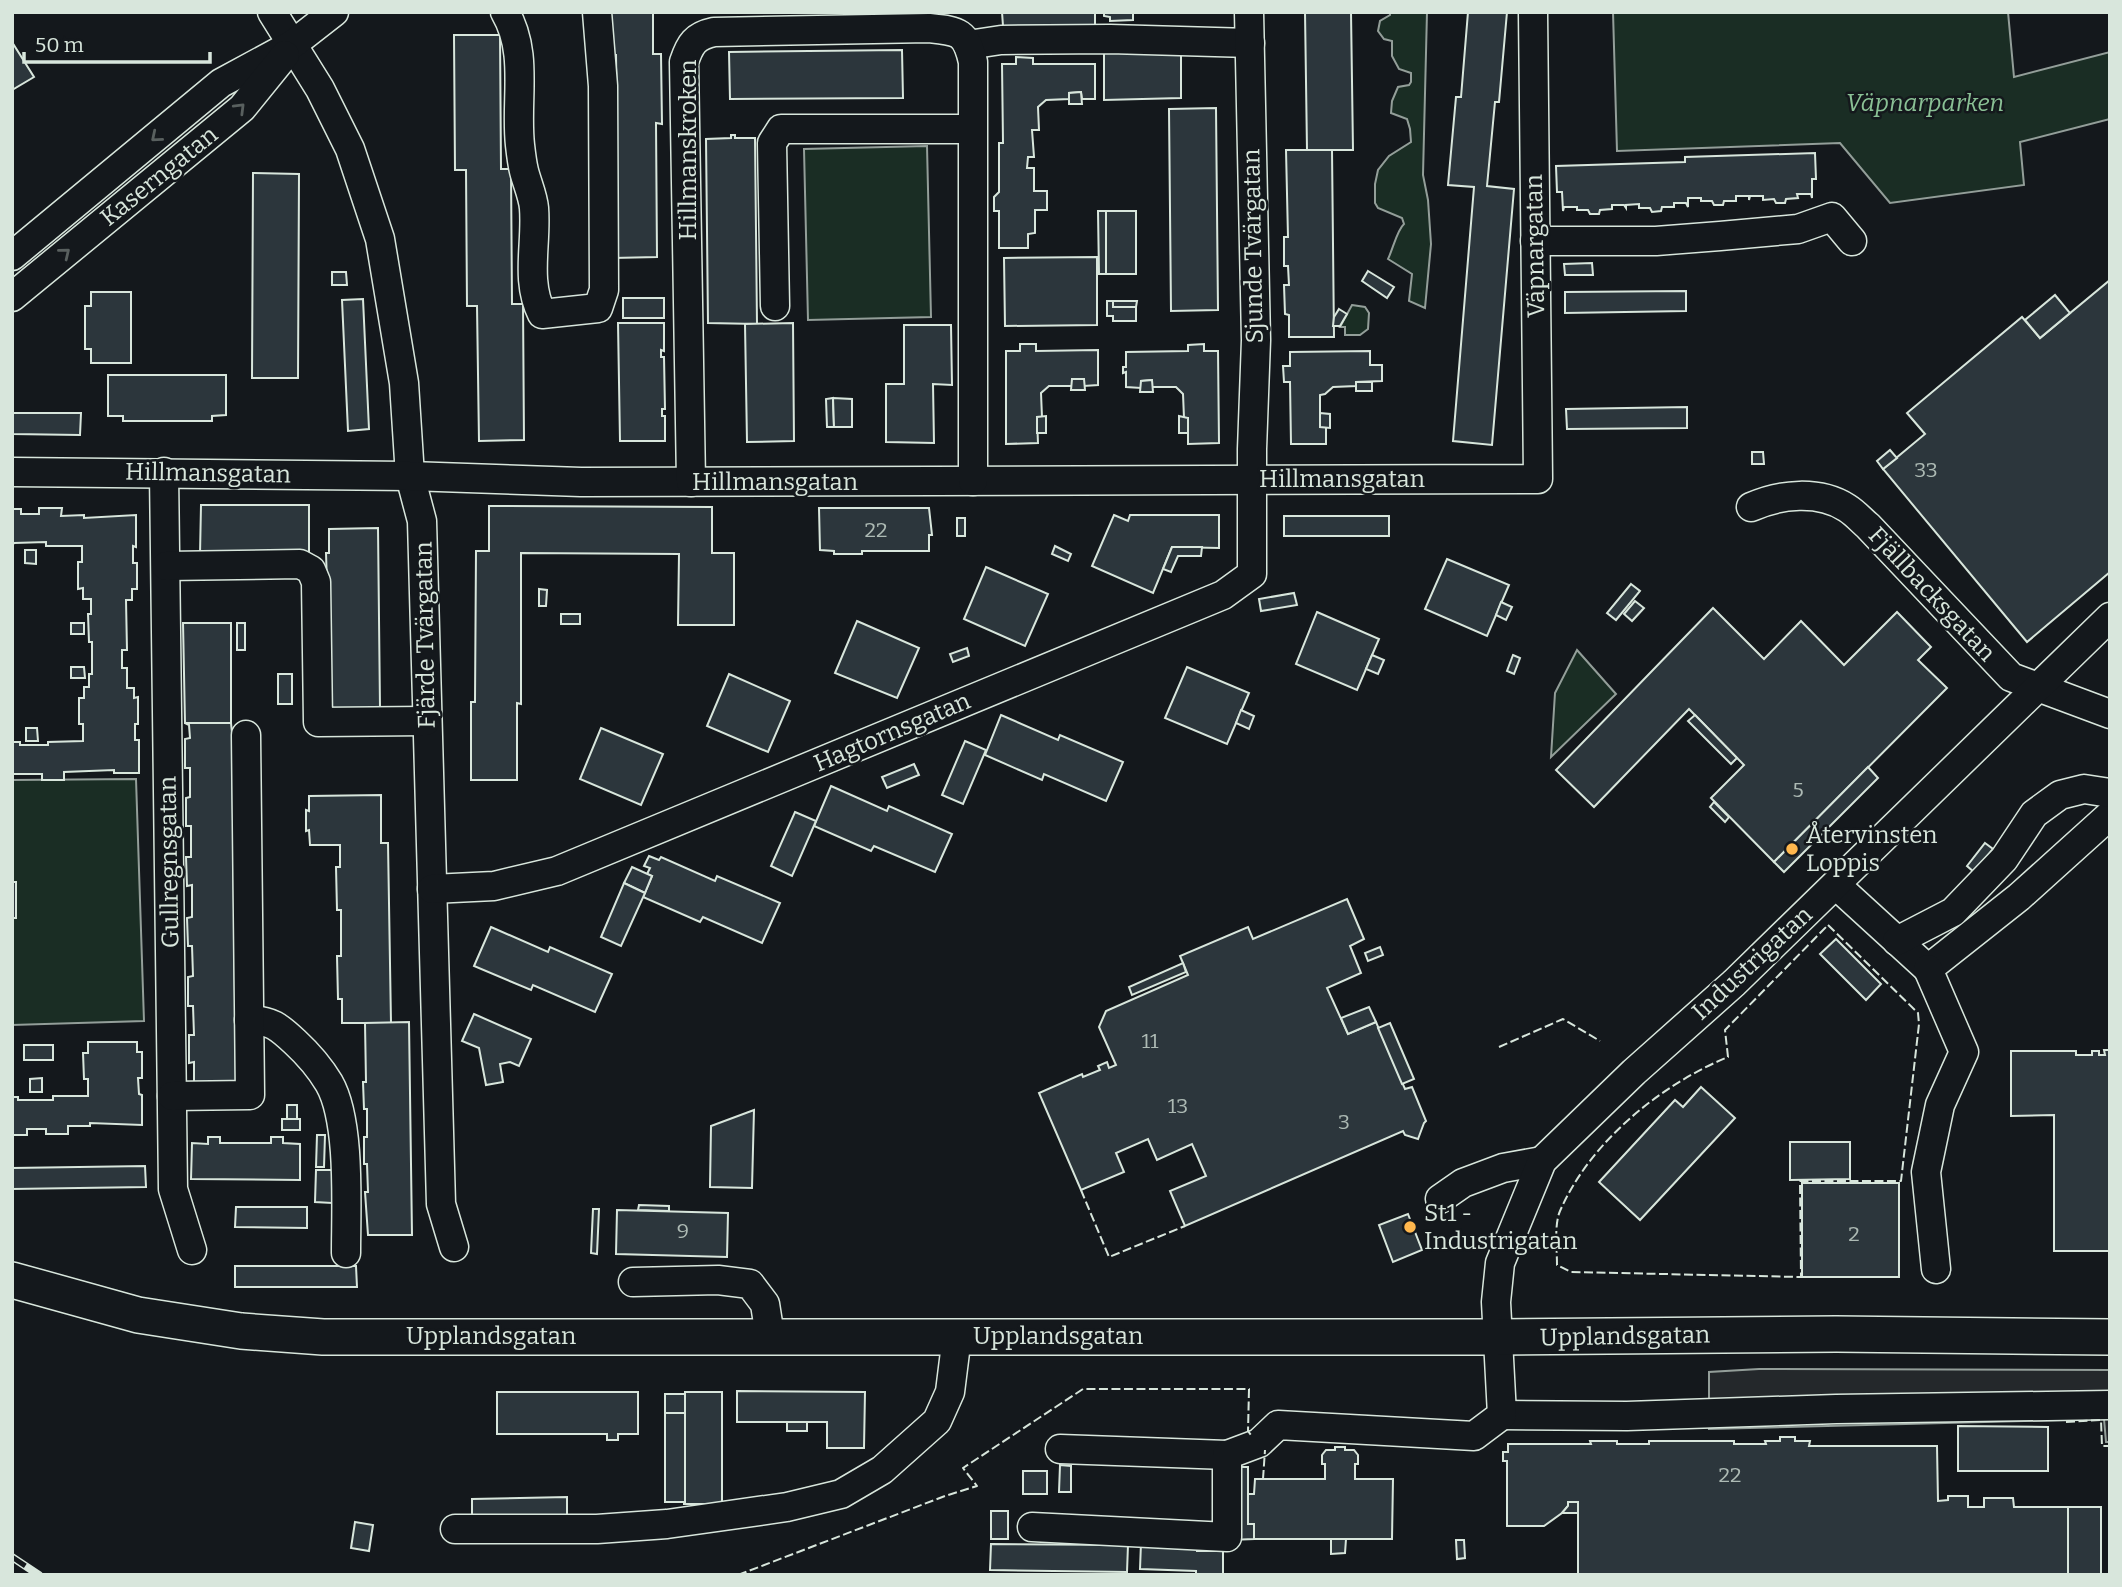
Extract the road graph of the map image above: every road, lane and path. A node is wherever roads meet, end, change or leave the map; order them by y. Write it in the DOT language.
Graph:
graph roads {
  1 [pos="272,12"];
  2 [pos="334,12"];
  3 [pos="505,12"];
  4 [pos="597,12"];
  5 [pos="1249,12"];
  6 [pos="1533,12"];
  7 [pos="813,21"];
  8 [pos="866,21"];
  9 [pos="699,23"];
  10 [pos="959,29"];
  11 [pos="1250,43"];
  12 [pos="293,44"];
  13 [pos="972,129"];
  14 [pos="1535,241"];
  15 [pos="1852,241"];
  16 [pos="12,256"];
  17 [pos="12,297"];
  18 [pos="775,306"];
  19 [pos="12,472"];
  20 [pos="163,472"];
  21 [pos="410,476"];
  22 [pos="1252,479"];
  23 [pos="1538,479"];
  24 [pos="973,481"];
  25 [pos="691,482"];
  26 [pos="1751,507"];
  27 [pos="166,566"];
  28 [pos="2110,617"];
  29 [pos="2038,686"];
  30 [pos="2110,715"];
  31 [pos="426,721"];
  32 [pos="246,734"];
  33 [pos="2110,793"];
  34 [pos="2110,816"];
  35 [pos="1836,885"];
  36 [pos="432,889"];
  37 [pos="1897,941"];
  38 [pos="1927,969"];
  39 [pos="249,1020"];
  40 [pos="172,1096"];
  41 [pos="1542,1161"];
  42 [pos="1440,1199"];
  43 [pos="454,1247"];
  44 [pos="192,1250"];
  45 [pos="346,1253"];
  46 [pos="1936,1269"];
  47 [pos="12,1280"];
  48 [pos="633,1282"];
  49 [pos="770,1336"];
  50 [pos="957,1336"];
  51 [pos="1497,1337"];
  52 [pos="2110,1337"];
  53 [pos="2110,1405"];
  54 [pos="1502,1415"];
  55 [pos="1060,1449"];
  56 [pos="1227,1455"];
  57 [pos="1031,1527"];
  58 [pos="456,1529"];
  1 -- 12 [label="street, Fjärde Tvärgatan"];
  2 -- 12 [label="street, Kaserngatan"];
  3 -- 4 [label="street"];
  5 -- 11 [label="street, Sjunde Tvärgatan"];
  6 -- 14 [label="street, Väpnargatan"];
  7 -- 8 [label="street, Hillmanskroken"];
  7 -- 9 [label="street, Hillmanskroken"];
  8 -- 10 [label="street, Hillmanskroken"];
  9 -- 25 [label="street, Hillmanskroken"];
  10 -- 11 [label="street, Hillmanskroken"];
  10 -- 13 [label="street"];
  11 -- 22 [label="street, Sjunde Tvärgatan"];
  12 -- 16 [label="street, Kaserngatan, one-way"];
  17 -- 12 [label="street, Kaserngatan, one-way"];
  12 -- 21 [label="street, Fjärde Tvärgatan"];
  13 -- 18 [label="street"];
  13 -- 24 [label="street"];
  14 -- 15 [label="street"];
  14 -- 23 [label="street, Väpnargatan"];
  19 -- 20 [label="street, Hillmansgatan"];
  20 -- 21 [label="street, Hillmansgatan"];
  20 -- 27 [label="street, Gullregnsgatan"];
  21 -- 25 [label="street, Hillmansgatan"];
  21 -- 31 [label="street, Fjärde Tvärgatan"];
  22 -- 23 [label="street, Hillmansgatan"];
  22 -- 24 [label="street, Hillmansgatan"];
  22 -- 36 [label="street, Hagtornsgatan"];
  24 -- 25 [label="street, Hillmansgatan"];
  26 -- 29 [label="street, Fjällbacksgatan"];
  27 -- 31 [label="street"];
  27 -- 40 [label="street, Gullregnsgatan"];
  28 -- 29 [label="street, Industrigatan"];
  29 -- 30 [label="street, Fjällbacksgatan"];
  29 -- 35 [label="street, Industrigatan"];
  31 -- 36 [label="street, Fjärde Tvärgatan"];
  32 -- 39 [label="street"];
  33 -- 37 [label="street"];
  34 -- 38 [label="street"];
  35 -- 37 [label="street"];
  35 -- 41 [label="street, Industrigatan"];
  36 -- 43 [label="street, Fjärde Tvärgatan"];
  37 -- 38 [label="street"];
  38 -- 46 [label="street"];
  39 -- 40 [label="street"];
  39 -- 45 [label="street"];
  40 -- 44 [label="street, Gullregnsgatan"];
  41 -- 42 [label="street"];
  41 -- 51 [label="street, Industrigatan"];
  47 -- 49 [label="main road, Upplandsgatan"];
  48 -- 49 [label="street"];
  49 -- 50 [label="main road, Upplandsgatan"];
  50 -- 51 [label="main road, Upplandsgatan"];
  50 -- 58 [label="street"];
  51 -- 52 [label="main road, Upplandsgatan"];
  51 -- 54 [label="street, Industrigatan"];
  53 -- 54 [label="street"];
  54 -- 56 [label="street"];
  55 -- 56 [label="street"];
  56 -- 57 [label="street"];
}
